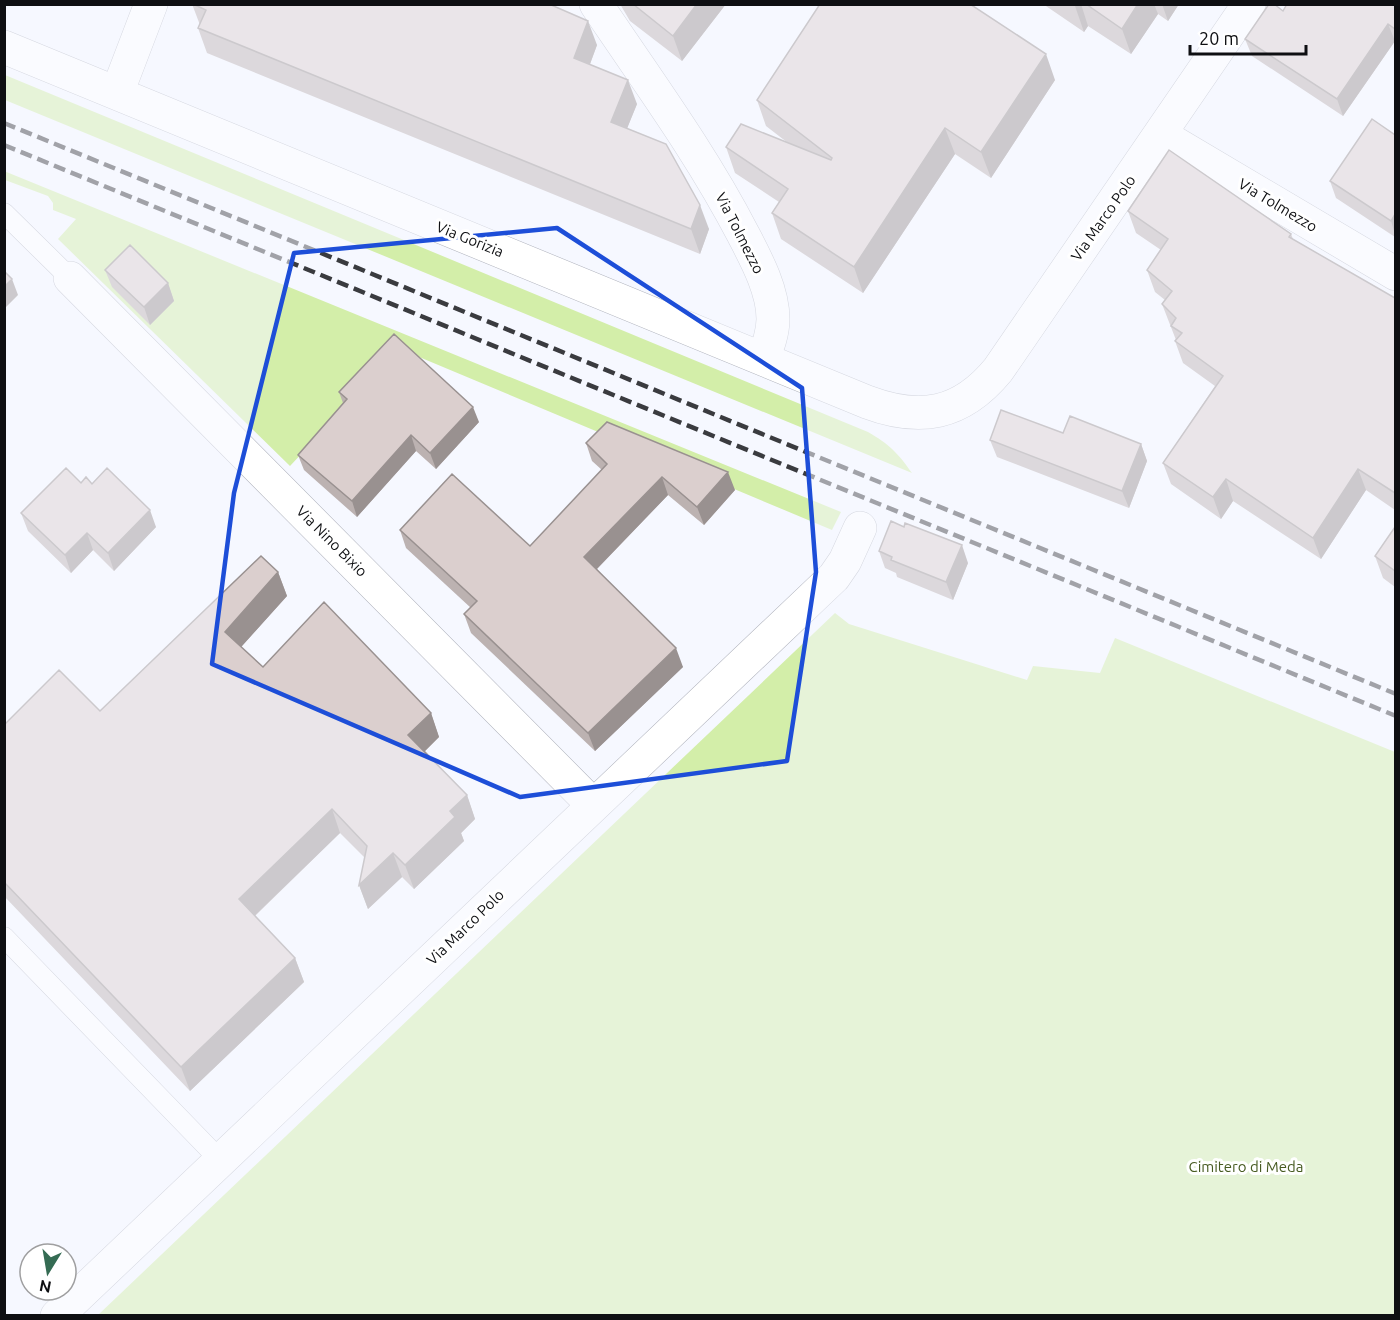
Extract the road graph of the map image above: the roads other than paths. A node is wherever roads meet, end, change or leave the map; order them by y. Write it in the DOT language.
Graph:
graph roads {
  1 [pos="151,4"];
  2 [pos="596,4"];
  3 [pos="1249,4"];
  4 [pos="4,47"];
  5 [pos="117,93"];
  6 [pos="1161,135"];
  7 [pos="4,213"];
  8 [pos="1395,274"];
  9 [pos="70,278"];
  10 [pos="763,359"];
  11 [pos="938,410"];
  12 [pos="860,528"];
  13 [pos="593,805"];
  14 [pos="4,937"];
  15 [pos="220,1160"];
  16 [pos="57,1316"];
  1 -- 5 [label="street"];
  2 -- 10 [label="street, Via Tolmezzo"];
  3 -- 6 [label="street, Via Marco Polo"];
  4 -- 5 [label="street, Via Gorizia"];
  5 -- 10 [label="street, Via Gorizia"];
  6 -- 8 [label="street, Via Tolmezzo"];
  6 -- 11 [label="street, Via Marco Polo"];
  7 -- 9 [label="lane"];
  9 -- 13 [label="street, Via Nino Bixio"];
  10 -- 11 [label="street, Via Gorizia"];
  12 -- 13 [label="street, Via Marco Polo"];
  13 -- 15 [label="street, Via Marco Polo"];
  14 -- 15 [label="lane"];
  15 -- 16 [label="street, Via Marco Polo"];
}
